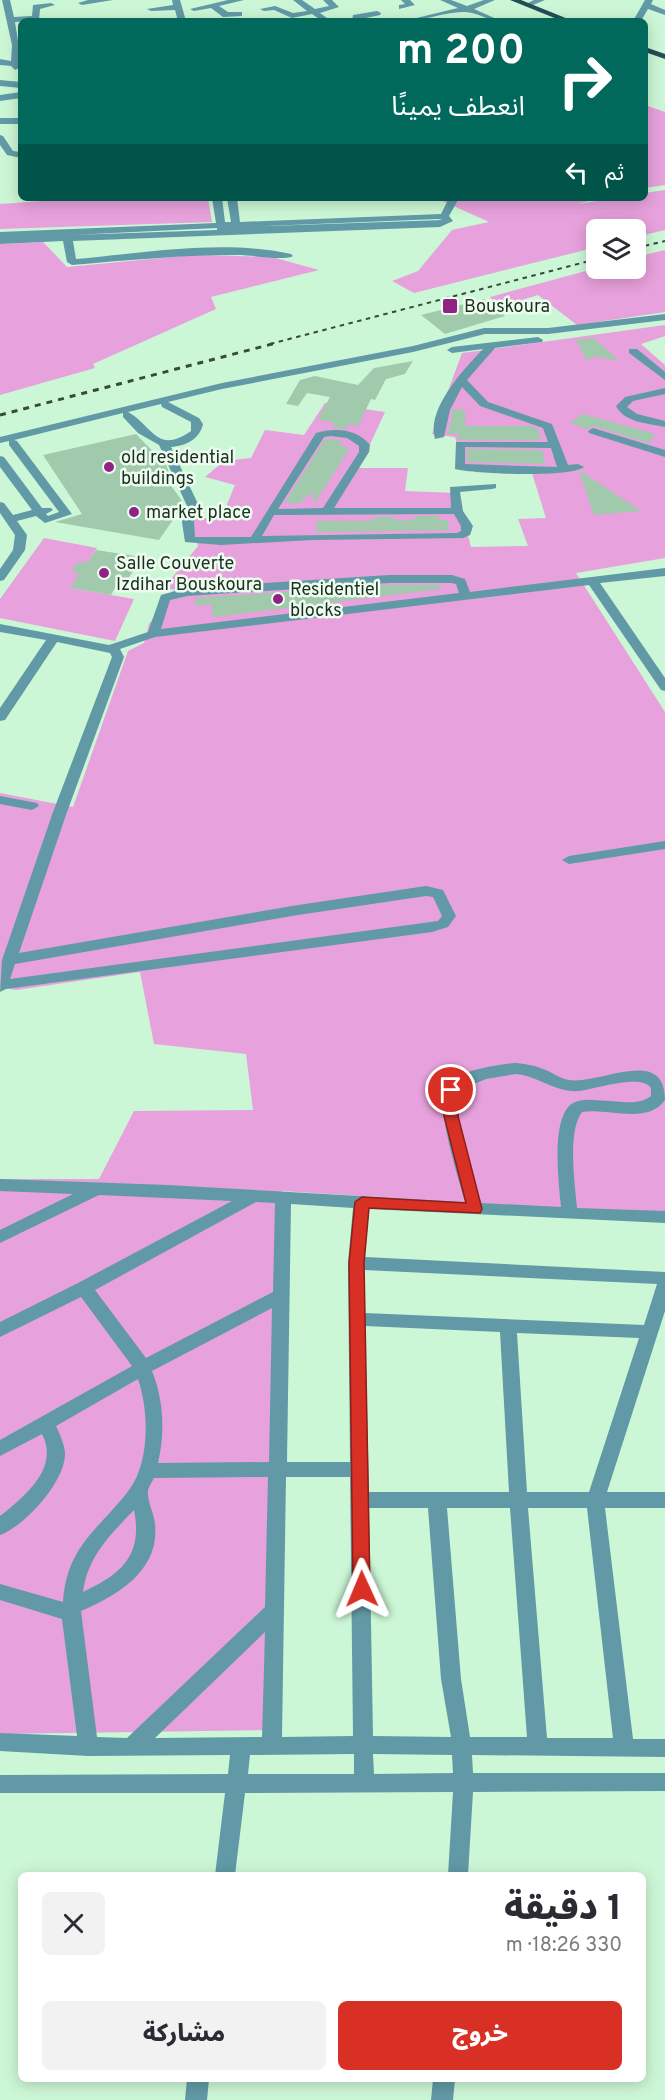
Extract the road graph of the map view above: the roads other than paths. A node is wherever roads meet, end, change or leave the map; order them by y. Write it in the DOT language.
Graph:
graph roads {
  1 [pos="6,0"];
  2 [pos="109,0"];
  3 [pos="297,0"];
  4 [pos="327,0"];
  5 [pos="444,0"];
  6 [pos="491,0"];
  7 [pos="501,0"];
  8 [pos="514,0"];
  9 [pos="541,0"];
  10 [pos="233,1"];
  11 [pos="648,2"];
  12 [pos="82,3"];
  13 [pos="177,3"];
  14 [pos="193,4"];
  15 [pos="51,5"];
  16 [pos="212,5"];
  17 [pos="528,5"];
  18 [pos="151,9"];
  19 [pos="264,9"];
  20 [pos="466,9"];
  21 [pos="314,12"];
  22 [pos="377,13"];
  23 [pos="665,13"];
  24 [pos="239,14"];
  25 [pos="36,18"];
  26 [pos="181,18"];
  27 [pos="323,18"];
  28 [pos="354,18"];
  29 [pos="422,18"];
  30 [pos="489,18"];
  31 [pos="547,18"];
  32 [pos="561,18"];
  33 [pos="639,18"];
  34 [pos="18,19"];
  35 [pos="11,20"];
  36 [pos="18,41"];
  37 [pos="648,50"];
  38 [pos="648,56"];
  39 [pos="665,57"];
  40 [pos="665,63"];
  41 [pos="0,64"];
  42 [pos="18,65"];
  43 [pos="0,78"];
  44 [pos="18,80"];
  45 [pos="0,83"];
  46 [pos="18,85"];
  47 [pos="18,95"];
  48 [pos="0,98"];
  49 [pos="18,120"];
  50 [pos="0,121"];
  51 [pos="0,138"];
  52 [pos="18,154"];
  53 [pos="218,201"];
  54 [pos="232,201"];
  55 [pos="452,201"];
  56 [pos="236,228"];
  57 [pos="222,229"];
  58 [pos="0,235"];
  59 [pos="66,235"];
  60 [pos="0,241"];
  61 [pos="288,256"];
  62 [pos="665,317"];
  63 [pos="665,322"];
  64 [pos="500,333"];
  65 [pos="472,336"];
  66 [pos="491,346"];
  67 [pos="633,351"];
  68 [pos="665,377"];
  69 [pos="460,379"];
  70 [pos="665,392"];
  71 [pos="166,405"];
  72 [pos="127,415"];
  73 [pos="665,424"];
  74 [pos="592,431"];
  75 [pos="439,437"];
  76 [pos="0,438"];
  77 [pos="13,443"];
  78 [pos="164,444"];
  79 [pos="554,445"];
  80 [pos="0,446"];
  81 [pos="665,454"];
  82 [pos="0,459"];
  83 [pos="578,467"];
  84 [pos="564,470"];
  85 [pos="492,486"];
  86 [pos="0,505"];
  87 [pos="458,511"];
  88 [pos="38,512"];
  89 [pos="270,512"];
  90 [pos="326,512"];
  91 [pos="10,519"];
  92 [pos="256,540"];
  93 [pos="18,552"];
  94 [pos="0,556"];
  95 [pos="665,572"];
  96 [pos="0,577"];
  97 [pos="592,581"];
  98 [pos="466,596"];
  99 [pos="0,628"];
  100 [pos="153,634"];
  101 [pos="53,639"];
  102 [pos="109,649"];
  103 [pos="659,669"];
  104 [pos="665,687"];
  105 [pos="0,717"];
  106 [pos="0,800"];
  107 [pos="32,806"];
  108 [pos="665,845"];
  109 [pos="569,860"];
  110 [pos="9,960"];
  111 [pos="0,986"];
  112 [pos="0,1185"];
  113 [pos="96,1189"];
  114 [pos="252,1197"];
  115 [pos="283,1197"];
  116 [pos="362,1202"];
  117 [pos="475,1209"];
  118 [pos="569,1214"];
  119 [pos="665,1217"];
  120 [pos="0,1237"];
  121 [pos="356,1263"];
  122 [pos="665,1278"];
  123 [pos="665,1285"];
  124 [pos="84,1288"];
  125 [pos="280,1296"];
  126 [pos="358,1319"];
  127 [pos="508,1325"];
  128 [pos="0,1330"];
  129 [pos="650,1332"];
  130 [pos="143,1368"];
  131 [pos="46,1424"];
  132 [pos="0,1449"];
  133 [pos="361,1469"];
  134 [pos="278,1470"];
  135 [pos="149,1471"];
  136 [pos="139,1491"];
  137 [pos="518,1499"];
  138 [pos="361,1500"];
  139 [pos="665,1500"];
  140 [pos="437,1501"];
  141 [pos="595,1501"];
  142 [pos="0,1527"];
  143 [pos="0,1592"];
  144 [pos="70,1610"];
  145 [pos="273,1612"];
  146 [pos="0,1742"];
  147 [pos="364,1744"];
  148 [pos="462,1745"];
  149 [pos="241,1746"];
  150 [pos="272,1746"];
  151 [pos="538,1746"];
  152 [pos="88,1747"];
  153 [pos="131,1747"];
  154 [pos="665,1748"];
  155 [pos="624,1749"];
  156 [pos="237,1781"];
  157 [pos="364,1782"];
  158 [pos="665,1782"];
  159 [pos="463,1783"];
  160 [pos="0,1784"];
  161 [pos="225,1872"];
  162 [pos="458,1872"];
  163 [pos="198,2082"];
  164 [pos="444,2082"];
  165 [pos="196,2100"];
  166 [pos="442,2100"];
  1 -- 35 [label="street"];
  2 -- 12 [label="street"];
  3 -- 21 [label="street"];
  4 -- 21 [label="street"];
  5 -- 20 [label="street"];
  6 -- 20 [label="street"];
  7 -- 31 [label="main road"];
  8 -- 17 [label="main road"];
  9 -- 17 [label="street"];
  10 -- 16 [label="street"];
  11 -- 23 [label="street"];
  11 -- 33 [label="street"];
  13 -- 18 [label="street"];
  13 -- 26 [label="street"];
  14 -- 16 [label="street"];
  15 -- 25 [label="street"];
  16 -- 24 [label="street"];
  17 -- 32 [label="main road"];
  19 -- 21 [label="street"];
  20 -- 29 [label="street"];
  20 -- 30 [label="street"];
  21 -- 27 [label="street"];
  22 -- 28 [label="street"];
  34 -- 35 [label="street"];
  35 -- 36 [label="street"];
  37 -- 39 [label="main road"];
  38 -- 40 [label="main road"];
  41 -- 42 [label="street"];
  43 -- 44 [label="street"];
  45 -- 46 [label="street"];
  47 -- 48 [label="street"];
  49 -- 50 [label="street"];
  51 -- 52 [label="street"];
  53 -- 57 [label="street"];
  54 -- 56 [label="street"];
  55 -- 56 [label="street"];
  56 -- 57 [label="street"];
  57 -- 59 [label="street"];
  58 -- 59 [label="street"];
  59 -- 60 [label="street"];
  59 -- 61 [label="street"];
  62 -- 64 [label="street"];
  63 -- 66 [label="street"];
  64 -- 65 [label="street"];
  64 -- 66 [label="street"];
  65 -- 66 [label="street"];
  65 -- 76 [label="street"];
  66 -- 69 [label="street"];
  66 -- 71 [label="street"];
  67 -- 68 [label="street"];
  69 -- 75 [label="street"];
  69 -- 79 [label="street"];
  70 -- 73 [label="street"];
  71 -- 72 [label="street"];
  71 -- 78 [label="street"];
  72 -- 77 [label="street"];
  72 -- 78 [label="street"];
  74 -- 81 [label="street"];
  77 -- 80 [label="street"];
  77 -- 88 [label="street"];
  78 -- 92 [label="street"];
  79 -- 84 [label="street"];
  79 -- 84 [label="street"];
  82 -- 88 [label="street"];
  83 -- 84 [label="street"];
  85 -- 87 [label="street"];
  86 -- 91 [label="street"];
  87 -- 90 [label="street"];
  87 -- 92 [label="street"];
  88 -- 91 [label="street"];
  89 -- 90 [label="street"];
  89 -- 90 [label="street"];
  89 -- 92 [label="street"];
  91 -- 93 [label="street"];
  93 -- 94 [label="street"];
  93 -- 96 [label="street"];
  95 -- 97 [label="street"];
  97 -- 98 [label="street"];
  97 -- 103 [label="street"];
  98 -- 100 [label="street"];
  98 -- 100 [label="street"];
  99 -- 101 [label="street"];
  100 -- 102 [label="street"];
  101 -- 102 [label="street"];
  101 -- 105 [label="street"];
  102 -- 110 [label="street"];
  103 -- 104 [label="street"];
  106 -- 107 [label="street"];
  108 -- 109 [label="street"];
  110 -- 111 [label="street"];
  110 -- 111 [label="street"];
  112 -- 113 [label="street"];
  113 -- 114 [label="street"];
  113 -- 120 [label="street"];
  114 -- 115 [label="street"];
  114 -- 124 [label="street"];
  115 -- 116 [label="street"];
  115 -- 125 [label="street"];
  116 -- 117 [label="street"];
  116 -- 121 [label="street"];
  117 -- 118 [label="street"];
  117 -- 118 [label="street"];
  118 -- 119 [label="street"];
  121 -- 122 [label="street"];
  121 -- 126 [label="street"];
  123 -- 129 [label="street"];
  124 -- 128 [label="street"];
  124 -- 130 [label="street"];
  125 -- 130 [label="street"];
  125 -- 134 [label="street"];
  126 -- 127 [label="street"];
  126 -- 133 [label="street"];
  127 -- 129 [label="street"];
  127 -- 137 [label="street"];
  129 -- 141 [label="street"];
  130 -- 131 [label="street"];
  130 -- 135 [label="street"];
  131 -- 132 [label="street"];
  131 -- 142 [label="street"];
  133 -- 134 [label="street"];
  133 -- 138 [label="street"];
  134 -- 135 [label="street"];
  134 -- 145 [label="street"];
  135 -- 136 [label="street"];
  136 -- 144 [label="street"];
  136 -- 144 [label="street"];
  137 -- 140 [label="street"];
  137 -- 141 [label="street"];
  137 -- 151 [label="street"];
  138 -- 140 [label="street"];
  138 -- 147 [label="street"];
  139 -- 141 [label="street"];
  140 -- 148 [label="street"];
  141 -- 155 [label="street"];
  143 -- 144 [label="street"];
  144 -- 152 [label="street"];
  145 -- 150 [label="street"];
  145 -- 153 [label="street"];
  146 -- 152 [label="street"];
  147 -- 148 [label="street"];
  147 -- 150 [label="street"];
  147 -- 157 [label="street"];
  148 -- 151 [label="street"];
  148 -- 159 [label="street"];
  149 -- 150 [label="street"];
  149 -- 153 [label="street"];
  149 -- 156 [label="street"];
  151 -- 155 [label="street"];
  152 -- 153 [label="street"];
  154 -- 155 [label="street"];
  156 -- 157 [label="street"];
  156 -- 160 [label="street"];
  156 -- 161 [label="street"];
  157 -- 159 [label="street"];
  158 -- 159 [label="street"];
  159 -- 162 [label="street"];
  163 -- 165 [label="street"];
  164 -- 166 [label="street"];
}
